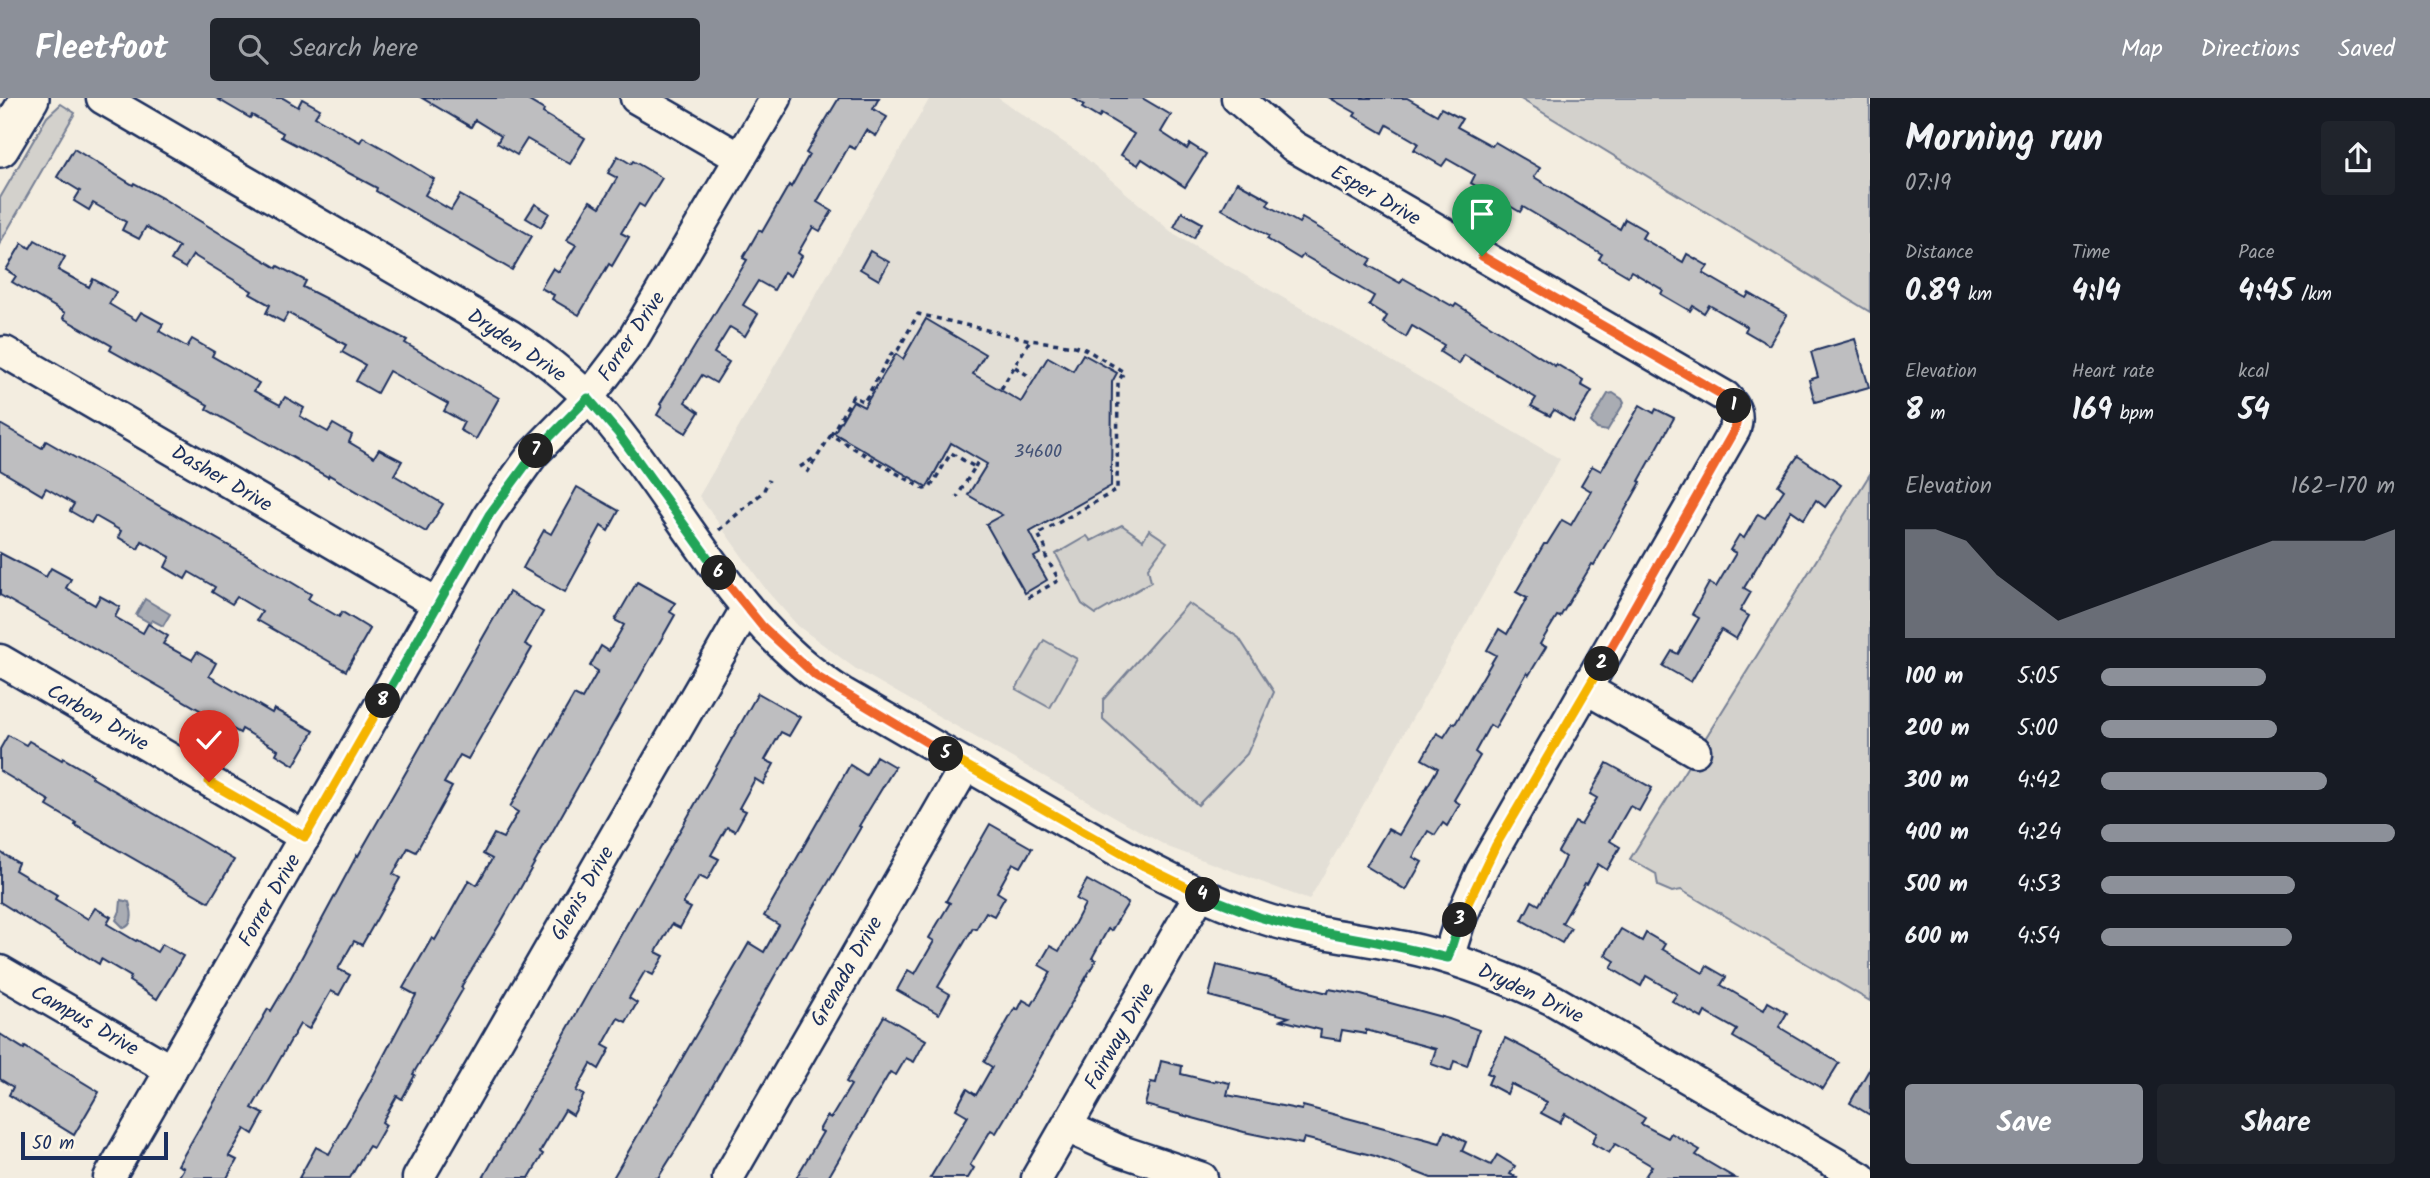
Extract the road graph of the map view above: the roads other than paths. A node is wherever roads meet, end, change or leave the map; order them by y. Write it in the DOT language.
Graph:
graph roads {
  1 [pos="30,98"];
  2 [pos="102,98"];
  3 [pos="636,98"];
  4 [pos="776,98"];
  5 [pos="1237,98"];
  6 [pos="0,148"];
  7 [pos="740,158"];
  8 [pos="5,352"];
  9 [pos="588,398"];
  10 [pos="438,604"];
  11 [pos="746,609"];
  12 [pos="0,660"];
  13 [pos="1587,689"];
  14 [pos="1695,751"];
  15 [pos="966,765"];
  16 [pos="305,837"];
  17 [pos="1200,894"];
  18 [pos="1448,958"];
  19 [pos="0,971"];
  20 [pos="171,1070"];
  21 [pos="1067,1127"];
  22 [pos="109,1178"];
  23 [pos="418,1178"];
  24 [pos="727,1178"];
  25 [pos="1037,1178"];
  26 [pos="1202,1178"];
  27 [pos="1861,1178"];
  1 -- 6 [label="main road"];
  2 -- 9 [label="street, Dryden Drive"];
  3 -- 7 [label="street"];
  4 -- 7 [label="street, Forrer Drive"];
  5 -- 13 [label="street, Esper Drive"];
  7 -- 9 [label="street, Forrer Drive"];
  8 -- 10 [label="street, Dasher Drive"];
  9 -- 10 [label="street, Forrer Drive"];
  9 -- 11 [label="street, Dryden Drive"];
  10 -- 16 [label="street, Forrer Drive"];
  11 -- 15 [label="street, Dryden Drive"];
  11 -- 23 [label="street, Glenis Drive"];
  12 -- 16 [label="street, Carbon Drive"];
  13 -- 14 [label="street"];
  13 -- 18 [label="street"];
  15 -- 17 [label="street, Dryden Drive"];
  15 -- 24 [label="street, Grenada Drive"];
  16 -- 20 [label="street, Forrer Drive"];
  17 -- 18 [label="street, Dryden Drive"];
  17 -- 21 [label="street, Fairway Drive"];
  18 -- 27 [label="street, Dryden Drive"];
  19 -- 20 [label="street, Campus Drive"];
  20 -- 22 [label="street, Forrer Drive"];
  21 -- 25 [label="street, Fairway Drive"];
  21 -- 26 [label="street"];
}
